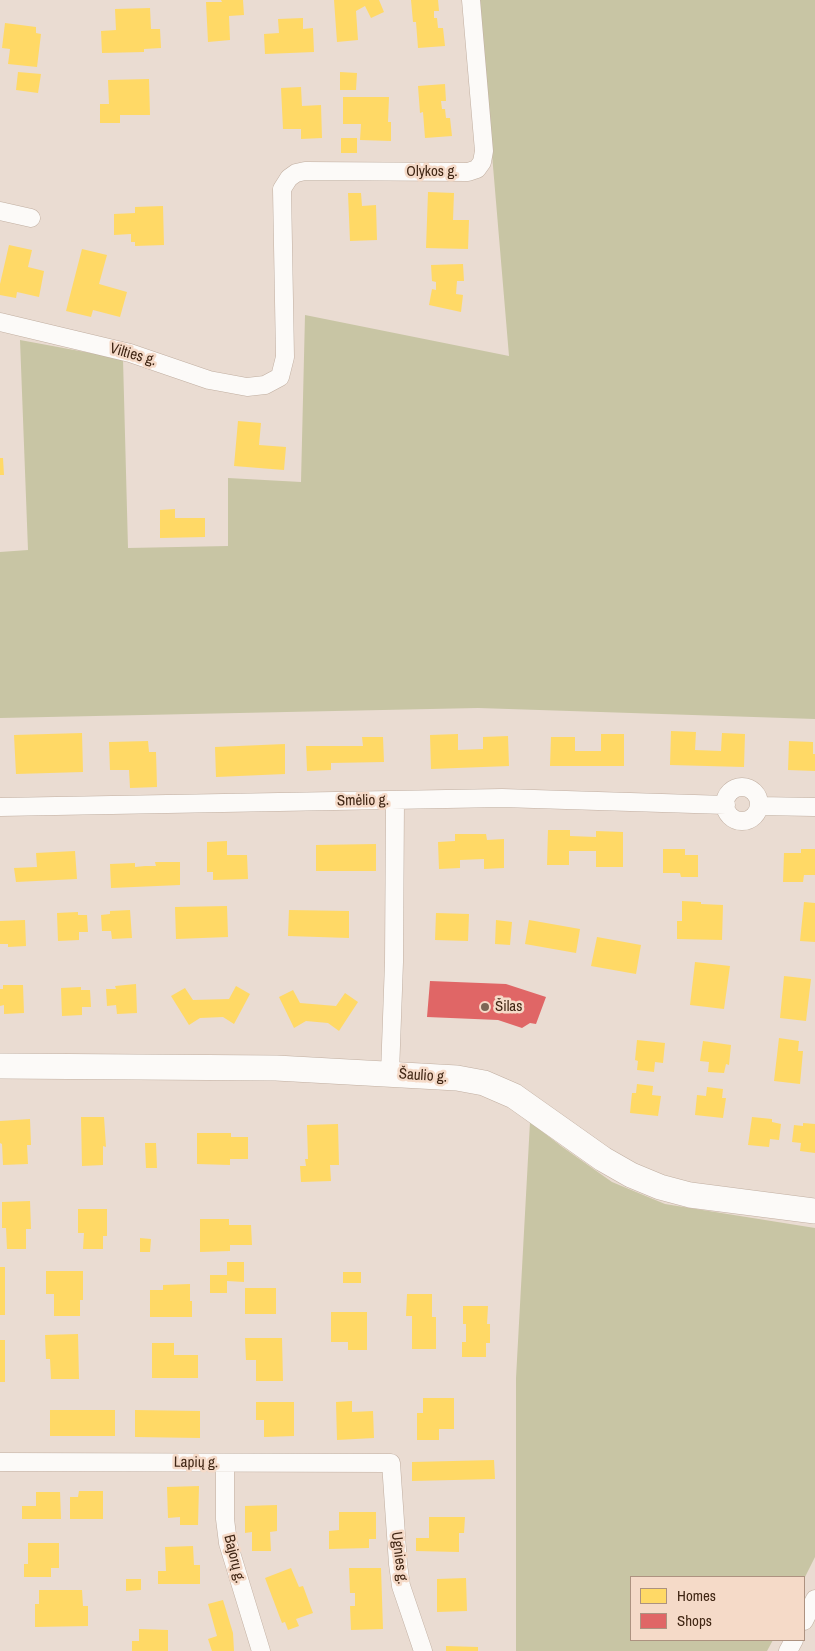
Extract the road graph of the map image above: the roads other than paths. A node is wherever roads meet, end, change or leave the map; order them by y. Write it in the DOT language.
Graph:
graph roads {
  1 [pos="471,0"];
  2 [pos="0,211"];
  3 [pos="31,218"];
  4 [pos="0,322"];
  5 [pos="265,385"];
  6 [pos="395,800"];
  7 [pos="726,805"];
  8 [pos="759,806"];
  9 [pos="0,807"];
  10 [pos="814,807"];
  11 [pos="0,1066"];
  12 [pos="390,1073"];
  13 [pos="815,1211"];
  14 [pos="0,1462"];
  15 [pos="391,1463"];
  16 [pos="225,1464"];
  17 [pos="815,1599"];
  18 [pos="805,1619"];
  19 [pos="261,1651"];
  20 [pos="423,1651"];
  1 -- 5 [label="street, Olykos g."];
  2 -- 3 [label="street"];
  4 -- 5 [label="street, Vilties g."];
  6 -- 7 [label="street, Smėlio g."];
  6 -- 9 [label="street, Smėlio g."];
  6 -- 12 [label="street"];
  7 -- 8 [label="street"];
  7 -- 8 [label="street"];
  8 -- 10 [label="street"];
  11 -- 12 [label="street, Šaulio g."];
  12 -- 13 [label="street, Šaulio g."];
  14 -- 16 [label="street, Lapių g."];
  15 -- 16 [label="street, Lapių g."];
  15 -- 20 [label="street, Ugnies g."];
  16 -- 19 [label="street, Bajorų g."];
  17 -- 18 [label="street"];
}
